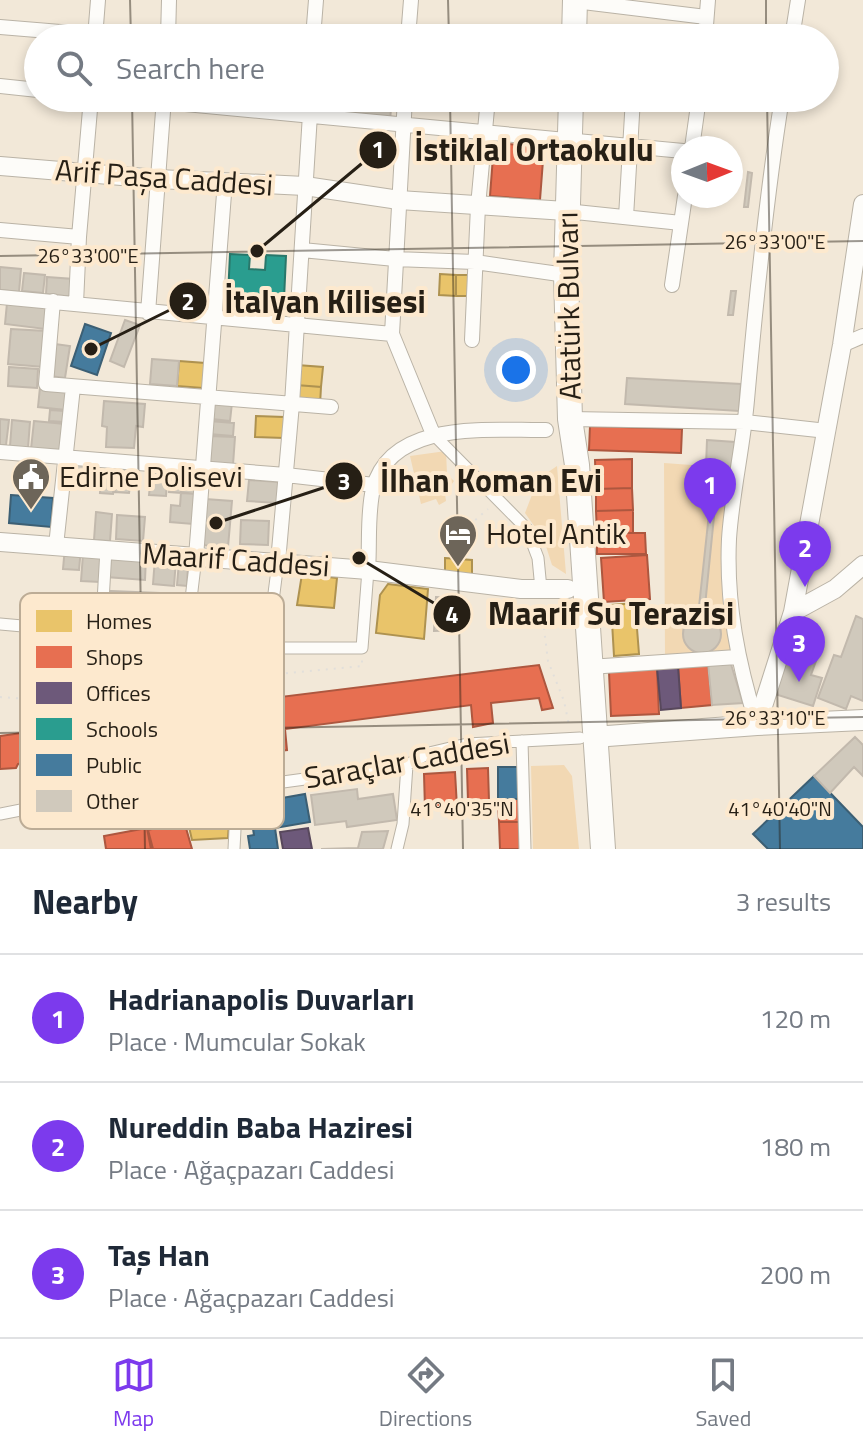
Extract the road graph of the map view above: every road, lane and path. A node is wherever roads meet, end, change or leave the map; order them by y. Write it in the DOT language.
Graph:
graph roads {
  1 [pos="98,0"];
  2 [pos="169,0"];
  3 [pos="316,0"];
  4 [pos="411,0"];
  5 [pos="562,0"];
  6 [pos="575,0"];
  7 [pos="708,0"];
  8 [pos="798,0"];
  9 [pos="706,17"];
  10 [pos="96,24"];
  11 [pos="168,24"];
  12 [pos="314,24"];
  13 [pos="409,24"];
  14 [pos="574,24"];
  15 [pos="706,24"];
  16 [pos="794,24"];
  17 [pos="0,27"];
  18 [pos="24,30"];
  19 [pos="0,86"];
  20 [pos="24,89"];
  21 [pos="90,112"];
  22 [pos="163,112"];
  23 [pos="267,112"];
  24 [pos="310,112"];
  25 [pos="404,112"];
  26 [pos="487,112"];
  27 [pos="571,112"];
  28 [pos="632,112"];
  29 [pos="697,112"];
  30 [pos="780,112"];
  31 [pos="310,117"];
  32 [pos="403,126"];
  33 [pos="486,132"];
  34 [pos="694,136"];
  35 [pos="570,140"];
  36 [pos="629,147"];
  37 [pos="671,150"];
  38 [pos="0,166"];
  39 [pos="84,174"];
  40 [pos="158,179"];
  41 [pos="225,181"];
  42 [pos="305,186"];
  43 [pos="399,200"];
  44 [pos="863,204"];
  45 [pos="478,206"];
  46 [pos="683,208"];
  47 [pos="566,211"];
  48 [pos="626,217"];
  49 [pos="681,223"];
  50 [pos="0,230"];
  51 [pos="79,237"];
  52 [pos="302,250"];
  53 [pos="395,259"];
  54 [pos="475,262"];
  55 [pos="566,275"];
  56 [pos="672,285"];
  57 [pos="0,297"];
  58 [pos="53,301"];
  59 [pos="76,304"];
  60 [pos="148,313"];
  61 [pos="214,316"];
  62 [pos="296,324"];
  63 [pos="392,334"];
  64 [pos="863,336"];
  65 [pos="472,340"];
  66 [pos="842,345"];
  67 [pos="73,387"];
  68 [pos="208,397"];
  69 [pos="292,404"];
  70 [pos="331,407"];
  71 [pos="570,419"];
  72 [pos="745,422"];
  73 [pos="546,430"];
  74 [pos="827,431"];
  75 [pos="433,434"];
  76 [pos="0,452"];
  77 [pos="65,458"];
  78 [pos="201,469"];
  79 [pos="286,475"];
  80 [pos="374,485"];
  81 [pos="497,499"];
  82 [pos="452,523"];
  83 [pos="0,542"];
  84 [pos="56,546"];
  85 [pos="106,550"];
  86 [pos="196,557"];
  87 [pos="278,562"];
  88 [pos="863,565"];
  89 [pos="368,570"];
  90 [pos="541,589"];
  91 [pos="576,589"];
  92 [pos="103,593"];
  93 [pos="192,593"];
  94 [pos="274,593"];
  95 [pos="793,612"];
  96 [pos="0,624"];
  97 [pos="20,626"];
  98 [pos="284,648"];
  99 [pos="362,648"];
  100 [pos="737,657"];
  101 [pos="589,667"];
  102 [pos="284,673"];
  103 [pos="0,697"];
  104 [pos="20,698"];
  105 [pos="863,720"];
  106 [pos="757,725"];
  107 [pos="581,738"];
  108 [pos="522,741"];
  109 [pos="407,765"];
  110 [pos="284,784"];
  111 [pos="20,810"];
  112 [pos="0,814"];
  113 [pos="235,829"];
  114 [pos="234,849"];
  115 [pos="397,849"];
  116 [pos="525,849"];
  117 [pos="588,849"];
  118 [pos="603,849"];
  1 -- 10 [label="street"];
  2 -- 11 [label="street"];
  3 -- 12 [label="street"];
  4 -- 13 [label="street"];
  5 -- 6 [label="street"];
  6 -- 9 [label="street"];
  6 -- 14 [label="main road"];
  7 -- 9 [label="street"];
  8 -- 16 [label="street"];
  9 -- 15 [label="street"];
  17 -- 18 [label="street"];
  19 -- 20 [label="street"];
  21 -- 39 [label="street"];
  22 -- 40 [label="street"];
  23 -- 31 [label="street"];
  24 -- 31 [label="street"];
  25 -- 32 [label="street"];
  26 -- 33 [label="street"];
  27 -- 35 [label="main road, Atatürk Bulvarı"];
  28 -- 36 [label="street"];
  29 -- 34 [label="street"];
  30 -- 72 [label="street"];
  31 -- 32 [label="street"];
  31 -- 42 [label="street"];
  32 -- 33 [label="street"];
  32 -- 43 [label="street"];
  33 -- 35 [label="street"];
  33 -- 45 [label="street"];
  35 -- 36 [label="street"];
  35 -- 47 [label="main road, Atatürk Bulvarı"];
  36 -- 37 [label="street"];
  36 -- 48 [label="street"];
  38 -- 39 [label="street, Arif Paşa Caddesi"];
  39 -- 40 [label="street, Arif Paşa Caddesi"];
  39 -- 51 [label="street"];
  40 -- 41 [label="street, Arif Paşa Caddesi"];
  40 -- 60 [label="street"];
  41 -- 42 [label="street, Arif Paşa Caddesi"];
  41 -- 61 [label="street"];
  42 -- 43 [label="street, Arif Paşa Caddesi"];
  42 -- 52 [label="street"];
  43 -- 45 [label="street, Arif Paşa Caddesi"];
  43 -- 53 [label="street"];
  44 -- 66 [label="street"];
  45 -- 47 [label="street, Arif Paşa Caddesi"];
  45 -- 54 [label="street"];
  46 -- 49 [label="street"];
  47 -- 48 [label="street"];
  47 -- 55 [label="main road, Atatürk Bulvarı"];
  48 -- 49 [label="street"];
  49 -- 56 [label="street"];
  50 -- 51 [label="street"];
  51 -- 59 [label="street"];
  52 -- 53 [label="street"];
  52 -- 62 [label="street"];
  53 -- 54 [label="street"];
  53 -- 63 [label="street"];
  54 -- 55 [label="street"];
  54 -- 65 [label="street"];
  55 -- 71 [label="main road, Atatürk Bulvarı"];
  57 -- 58 [label="street"];
  58 -- 59 [label="street"];
  58 -- 67 [label="street"];
  59 -- 60 [label="street"];
  60 -- 61 [label="street"];
  61 -- 62 [label="street"];
  61 -- 68 [label="street"];
  62 -- 63 [label="street"];
  62 -- 69 [label="street"];
  63 -- 75 [label="street"];
  64 -- 66 [label="street"];
  66 -- 74 [label="street"];
  67 -- 68 [label="street"];
  67 -- 77 [label="street"];
  68 -- 69 [label="street"];
  68 -- 78 [label="street"];
  69 -- 70 [label="street"];
  69 -- 79 [label="street"];
  71 -- 72 [label="street"];
  71 -- 91 [label="main road, Atatürk Bulvarı"];
  72 -- 74 [label="street"];
  72 -- 100 [label="street"];
  73 -- 75 [label="street"];
  74 -- 95 [label="street"];
  75 -- 80 [label="street"];
  75 -- 81 [label="street"];
  76 -- 77 [label="street"];
  77 -- 78 [label="street"];
  77 -- 84 [label="street"];
  78 -- 79 [label="street"];
  78 -- 86 [label="street"];
  79 -- 80 [label="street"];
  79 -- 87 [label="street"];
  80 -- 89 [label="street"];
  81 -- 82 [label="path"];
  81 -- 90 [label="street"];
  83 -- 84 [label="street, Maarif Caddesi"];
  84 -- 85 [label="street, Maarif Caddesi"];
  85 -- 86 [label="street, Maarif Caddesi"];
  85 -- 92 [label="street"];
  86 -- 87 [label="street, Maarif Caddesi"];
  86 -- 93 [label="street"];
  87 -- 89 [label="street, Maarif Caddesi"];
  87 -- 94 [label="street"];
  88 -- 95 [label="street"];
  89 -- 90 [label="street, Maarif Caddesi"];
  89 -- 99 [label="street"];
  90 -- 91 [label="street, Maarif Caddesi"];
  90 -- 107 [label="path"];
  91 -- 101 [label="main road, Atatürk Bulvarı"];
  91 -- 107 [label="main road, Atatürk Bulvarı"];
  95 -- 106 [label="street"];
  96 -- 97 [label="street"];
  98 -- 99 [label="street"];
  99 -- 102 [label="path"];
  100 -- 101 [label="street"];
  100 -- 106 [label="street"];
  101 -- 107 [label="main road, Atatürk Bulvarı"];
  103 -- 104 [label="path"];
  105 -- 106 [label="main road"];
  106 -- 107 [label="main road"];
  107 -- 108 [label="street, Saraçlar Caddesi"];
  107 -- 117 [label="main road, Atatürk Bulvarı"];
  107 -- 118 [label="main road, Atatürk Bulvarı"];
  108 -- 109 [label="street, Saraçlar Caddesi"];
  108 -- 116 [label="street"];
  109 -- 110 [label="street, Saraçlar Caddesi"];
  109 -- 115 [label="street"];
  111 -- 112 [label="street, Saraçlar Caddesi"];
  113 -- 114 [label="street"];
}
